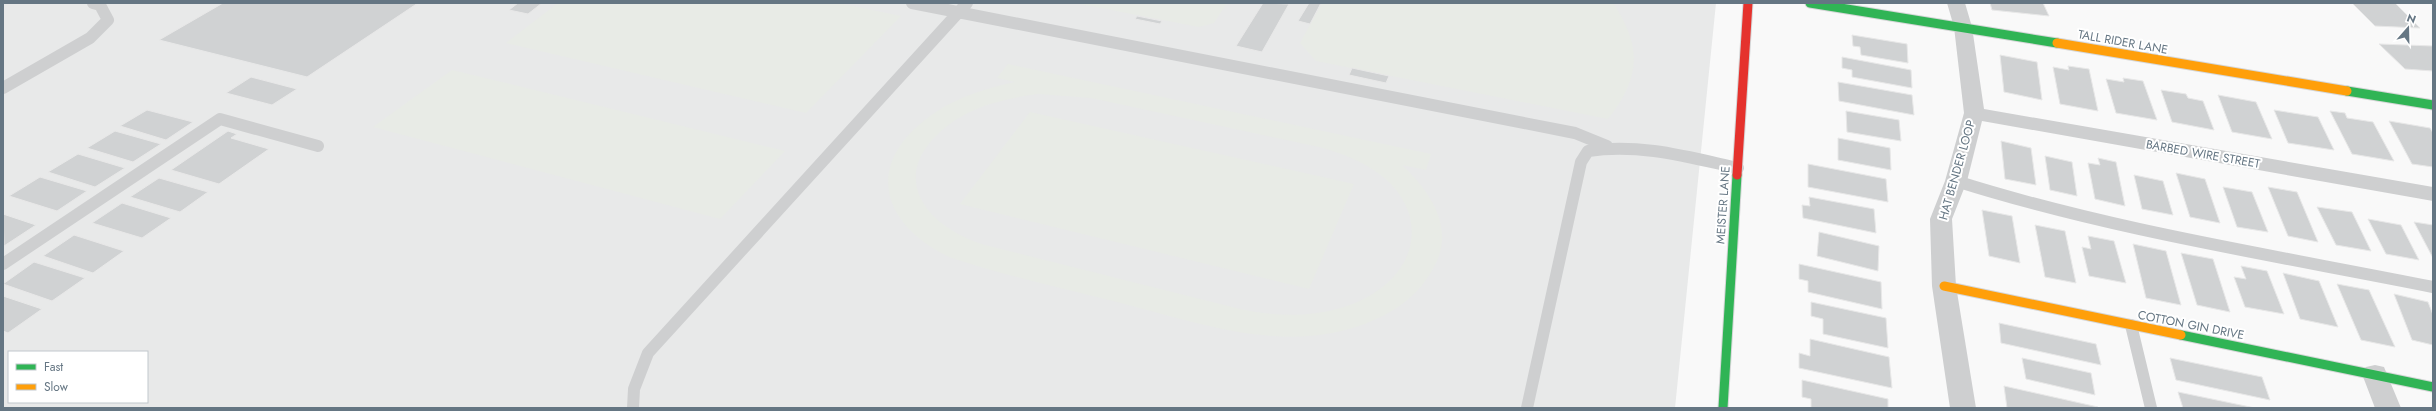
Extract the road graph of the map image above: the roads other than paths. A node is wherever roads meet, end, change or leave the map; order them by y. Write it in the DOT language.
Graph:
graph roads {
  1 [pos="93,3"];
  2 [pos="912,3"];
  3 [pos="967,3"];
  4 [pos="1748,3"];
  5 [pos="1810,3"];
  6 [pos="1956,3"];
  7 [pos="959,12"];
  8 [pos="1963,27"];
  9 [pos="3,88"];
  10 [pos="2433,105"];
  11 [pos="1974,114"];
  12 [pos="318,146"];
  13 [pos="1607,146"];
  14 [pos="1738,168"];
  15 [pos="1956,180"];
  16 [pos="2433,194"];
  17 [pos="3,264"];
  18 [pos="1944,286"];
  19 [pos="2433,286"];
  20 [pos="2131,325"];
  21 [pos="2375,374"];
  22 [pos="2433,387"];
  23 [pos="633,408"];
  24 [pos="1527,408"];
  25 [pos="1723,408"];
  26 [pos="1963,408"];
  27 [pos="2151,408"];
  28 [pos="2388,408"];
  1 -- 9 [label="lane"];
  2 -- 7 [label="lane"];
  3 -- 7 [label="lane"];
  4 -- 14 [label="street, MEISTER LANE"];
  5 -- 8 [label="street, TALL RIDER LANE"];
  6 -- 8 [label="street, HAT BENDER LOOP"];
  7 -- 13 [label="lane"];
  7 -- 23 [label="lane"];
  8 -- 10 [label="street, TALL RIDER LANE"];
  8 -- 11 [label="street, HAT BENDER LOOP"];
  11 -- 15 [label="street, HAT BENDER LOOP"];
  11 -- 16 [label="street, BARBED WIRE STREET"];
  12 -- 17 [label="lane"];
  13 -- 14 [label="lane"];
  13 -- 24 [label="lane"];
  14 -- 25 [label="street, MEISTER LANE"];
  15 -- 18 [label="street, HAT BENDER LOOP"];
  15 -- 19 [label="lane"];
  18 -- 20 [label="street, COTTON GIN DRIVE"];
  18 -- 26 [label="street, HAT BENDER LOOP"];
  20 -- 21 [label="street, COTTON GIN DRIVE"];
  20 -- 27 [label="lane"];
  21 -- 22 [label="street, COTTON GIN DRIVE"];
  21 -- 28 [label="street"];
}
